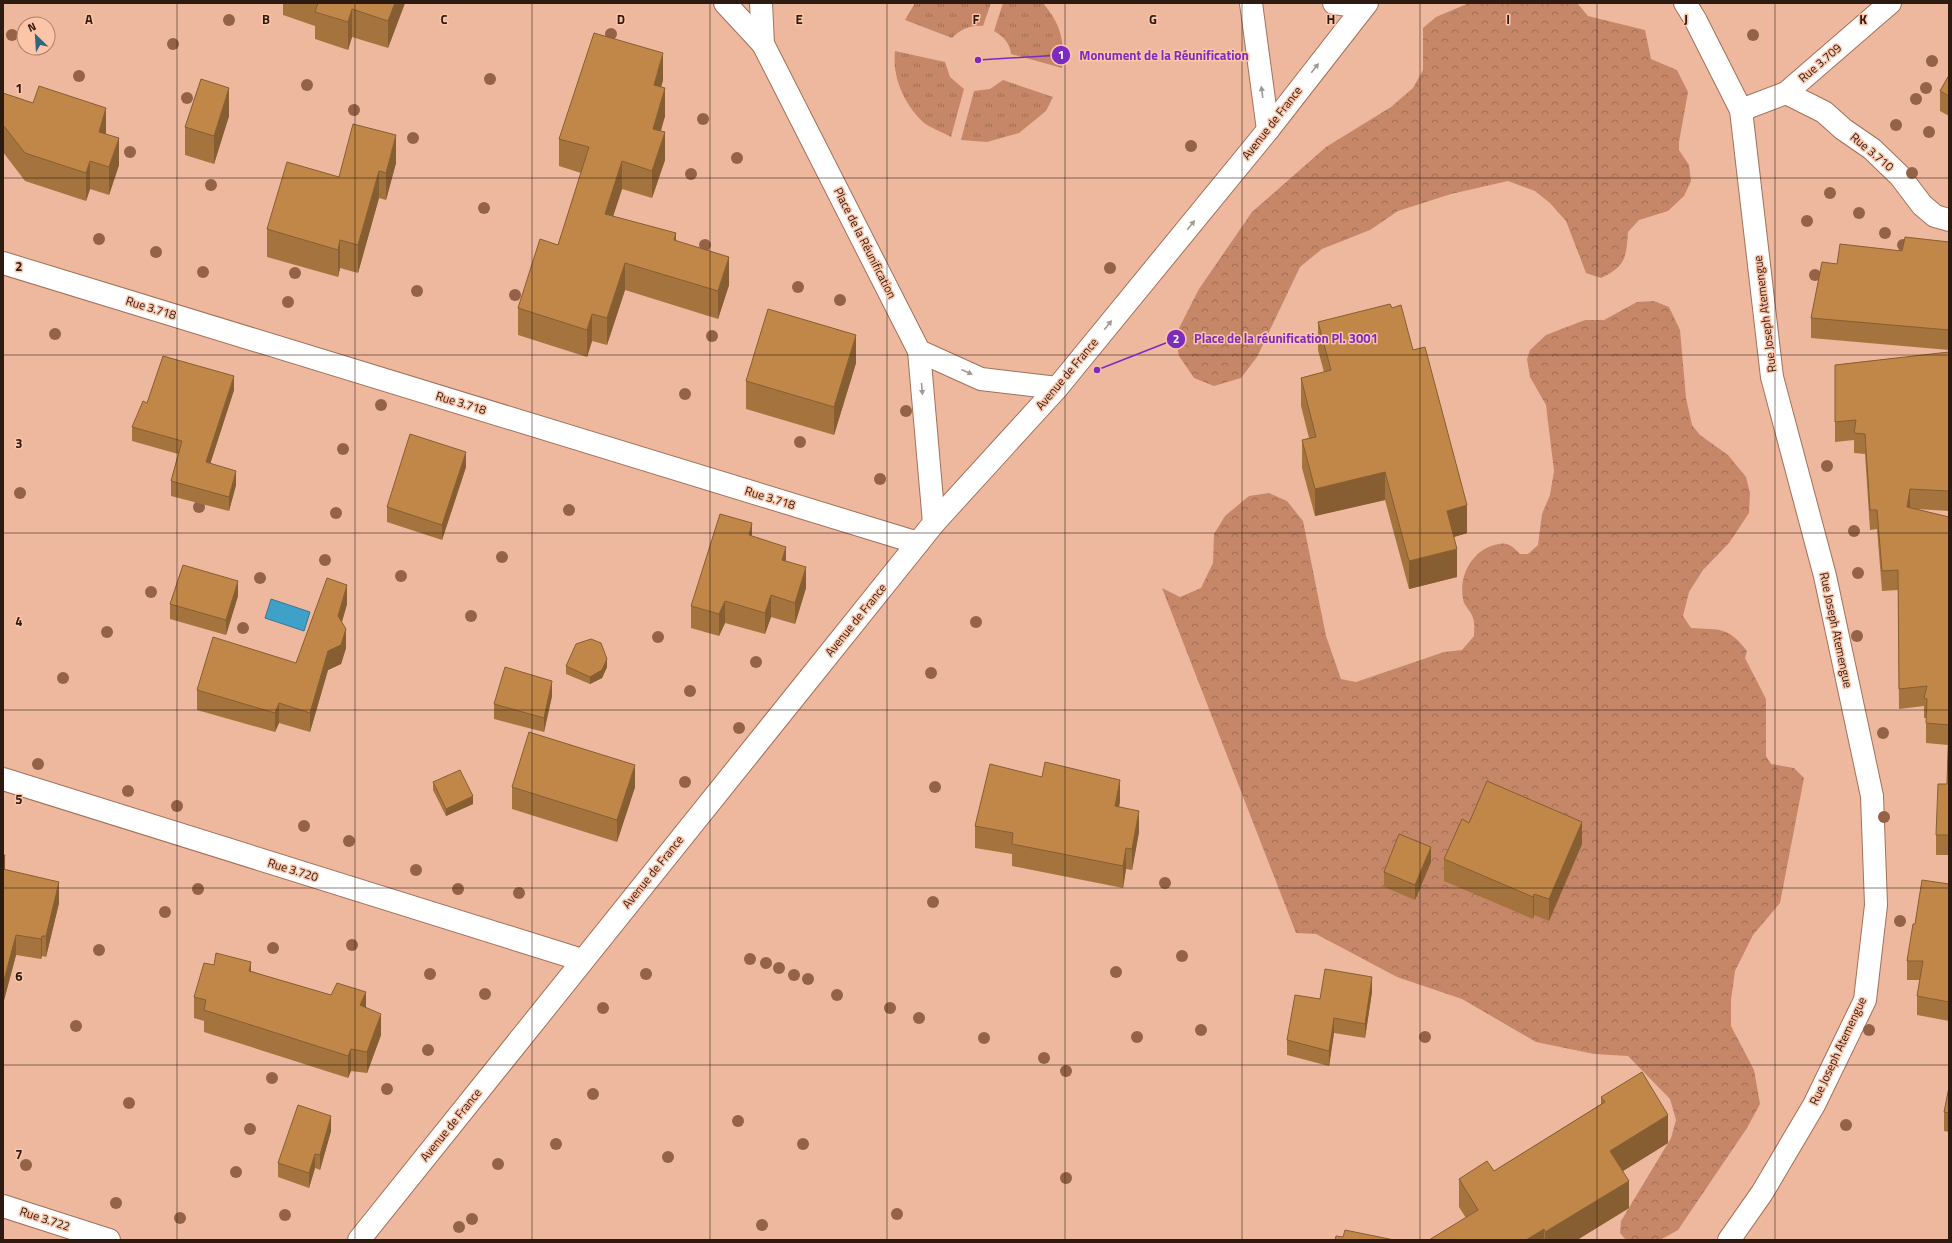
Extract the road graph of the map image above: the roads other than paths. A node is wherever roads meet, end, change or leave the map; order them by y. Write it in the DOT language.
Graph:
graph roads {
  1 [pos="725,3"];
  2 [pos="761,3"];
  3 [pos="1251,3"];
  4 [pos="1334,3"];
  5 [pos="1685,3"];
  6 [pos="1890,3"];
  7 [pos="1365,5"];
  8 [pos="763,44"];
  9 [pos="1786,93"];
  10 [pos="1741,110"];
  11 [pos="1268,130"];
  12 [pos="1949,220"];
  13 [pos="3,262"];
  14 [pos="919,350"];
  15 [pos="1057,388"];
  16 [pos="934,523"];
  17 [pos="918,543"];
  18 [pos="3,779"];
  19 [pos="582,960"];
  20 [pos="3,1206"];
  21 [pos="109,1240"];
  22 [pos="359,1240"];
  23 [pos="1729,1240"];
  1 -- 8 [label="street"];
  2 -- 8 [label="street, Place de la Réunification"];
  11 -- 3 [label="street, one-way"];
  4 -- 7 [label="street"];
  5 -- 10 [label="street, Rue Joseph Atemengue"];
  6 -- 9 [label="street, Rue 3.709"];
  11 -- 7 [label="street, Avenue de France, one-way"];
  8 -- 14 [label="street, Place de la Réunification"];
  9 -- 10 [label="street, Rue 3.709"];
  9 -- 12 [label="street, Rue 3.710"];
  10 -- 23 [label="street, Rue Joseph Atemengue"];
  15 -- 11 [label="street, Avenue de France, one-way"];
  13 -- 17 [label="street, Rue 3.718"];
  14 -- 15 [label="street, one-way"];
  14 -- 16 [label="street, one-way"];
  15 -- 16 [label="street, Avenue de France"];
  16 -- 17 [label="street, Avenue de France"];
  17 -- 19 [label="street, Avenue de France"];
  18 -- 19 [label="street, Rue 3.720"];
  19 -- 22 [label="street, Avenue de France"];
  20 -- 21 [label="street, Rue 3.722"];
}
